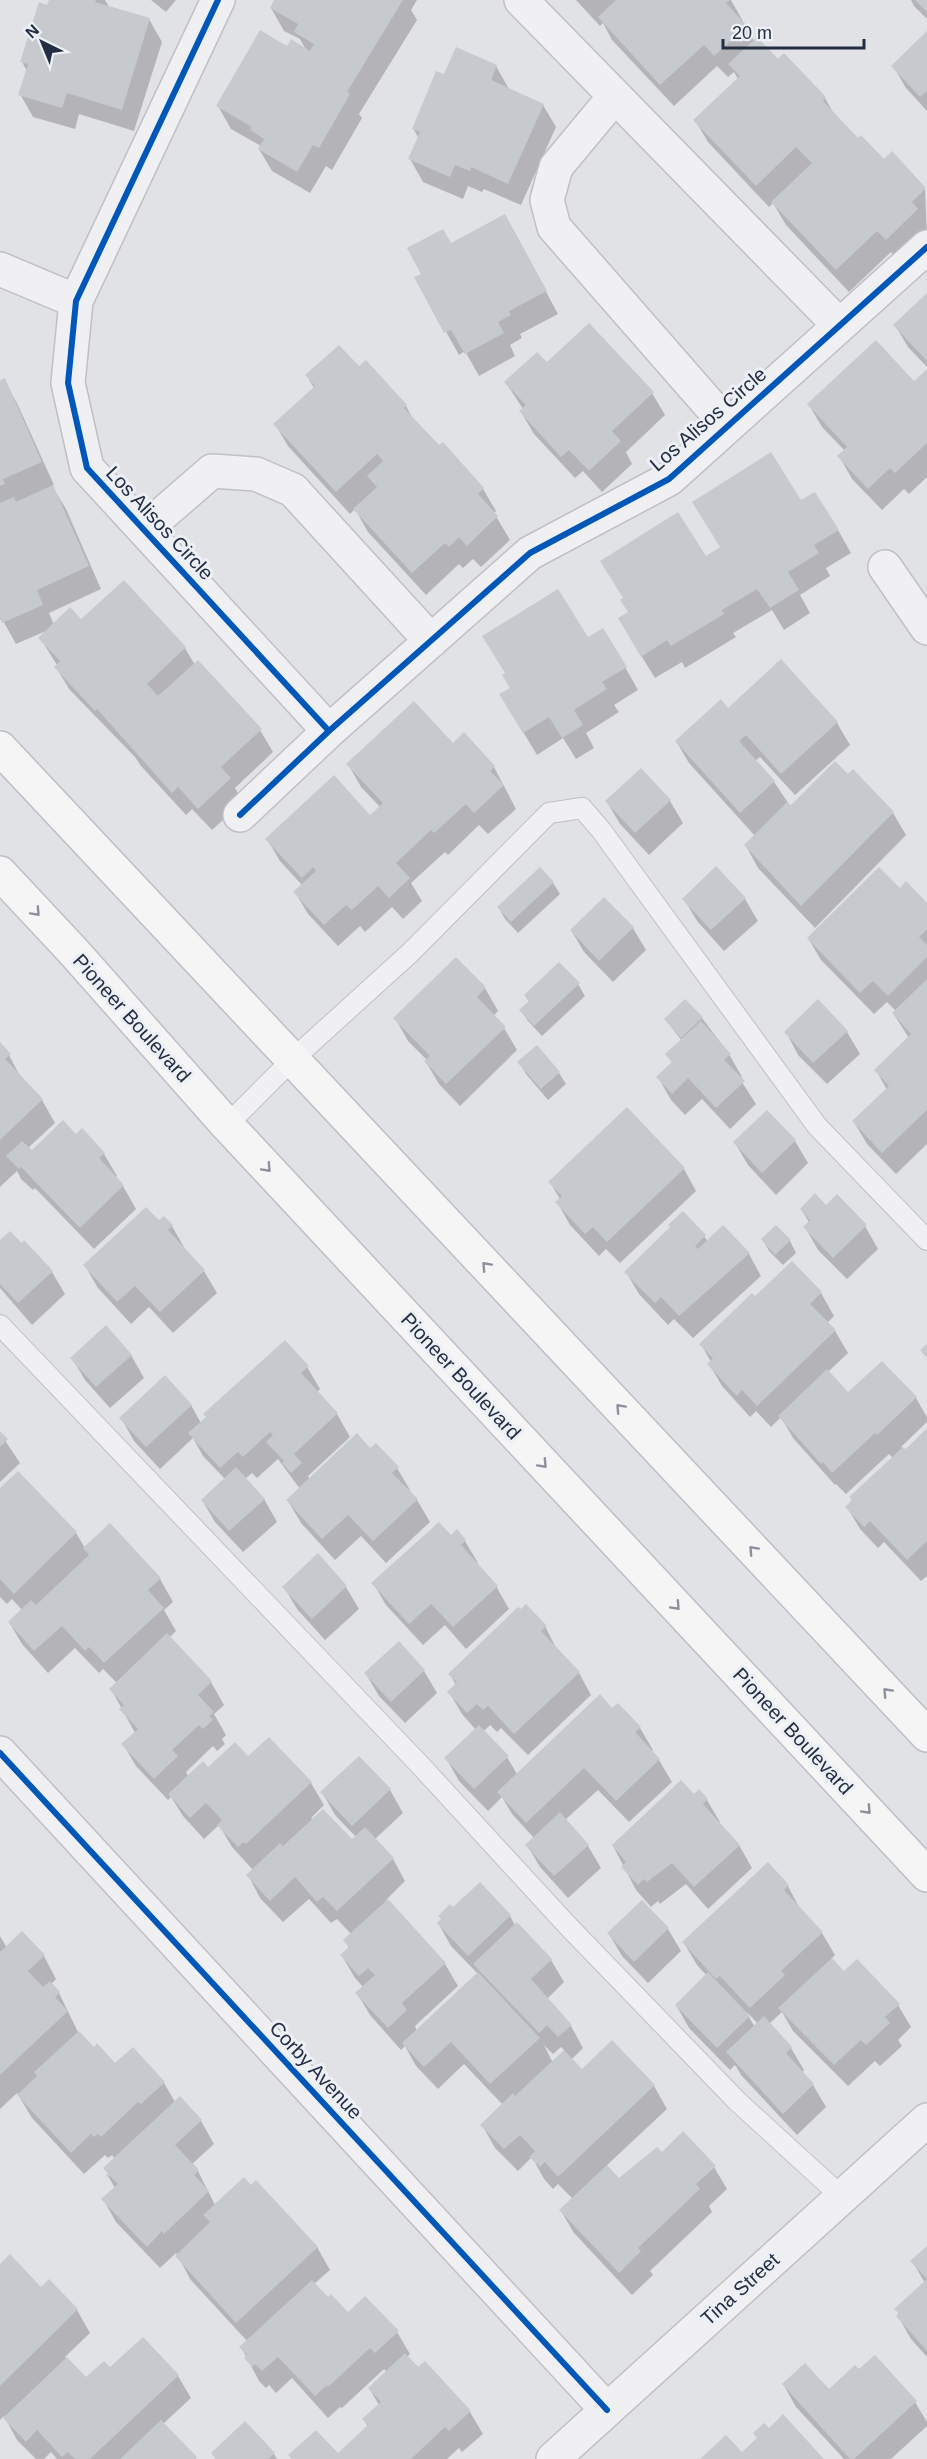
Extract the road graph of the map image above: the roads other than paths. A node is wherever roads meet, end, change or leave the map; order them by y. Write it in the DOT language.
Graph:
graph roads {
  1 [pos="218,0"];
  2 [pos="521,0"];
  3 [pos="615,96"];
  4 [pos="927,247"];
  5 [pos="0,269"];
  6 [pos="76,301"];
  7 [pos="839,325"];
  8 [pos="728,426"];
  9 [pos="144,530"];
  10 [pos="885,567"];
  11 [pos="927,628"];
  12 [pos="431,641"];
  13 [pos="329,731"];
  14 [pos="0,748"];
  15 [pos="240,815"];
  16 [pos="0,873"];
  17 [pos="292,1060"];
  18 [pos="227,1125"];
  19 [pos="927,1240"];
  20 [pos="0,1325"];
  21 [pos="927,1735"];
  22 [pos="0,1753"];
  23 [pos="927,1875"];
  24 [pos="927,2120"];
  25 [pos="842,2197"];
  26 [pos="607,2410"];
  27 [pos="553,2459"];
  1 -- 6 [label="street, Los Alisos Circle"];
  2 -- 3 [label="street"];
  3 -- 7 [label="street"];
  3 -- 8 [label="street"];
  4 -- 7 [label="street, Los Alisos Circle"];
  5 -- 6 [label="street"];
  6 -- 9 [label="street, Los Alisos Circle"];
  7 -- 8 [label="street, Los Alisos Circle"];
  8 -- 12 [label="street, Los Alisos Circle"];
  9 -- 12 [label="street"];
  9 -- 13 [label="street, Los Alisos Circle"];
  10 -- 11 [label="street"];
  12 -- 13 [label="street, Los Alisos Circle"];
  13 -- 15 [label="street, Los Alisos Circle"];
  14 -- 17 [label="main road"];
  16 -- 18 [label="main road, Pioneer Boulevard, one-way"];
  17 -- 18 [label="lane"];
  17 -- 19 [label="lane"];
  21 -- 17 [label="main road, one-way"];
  18 -- 23 [label="main road, Pioneer Boulevard, one-way"];
  20 -- 25 [label="lane"];
  22 -- 26 [label="street, Corby Avenue"];
  24 -- 25 [label="street, Tina Street"];
  25 -- 26 [label="street, Tina Street"];
  26 -- 27 [label="street, Tina Street"];
}
